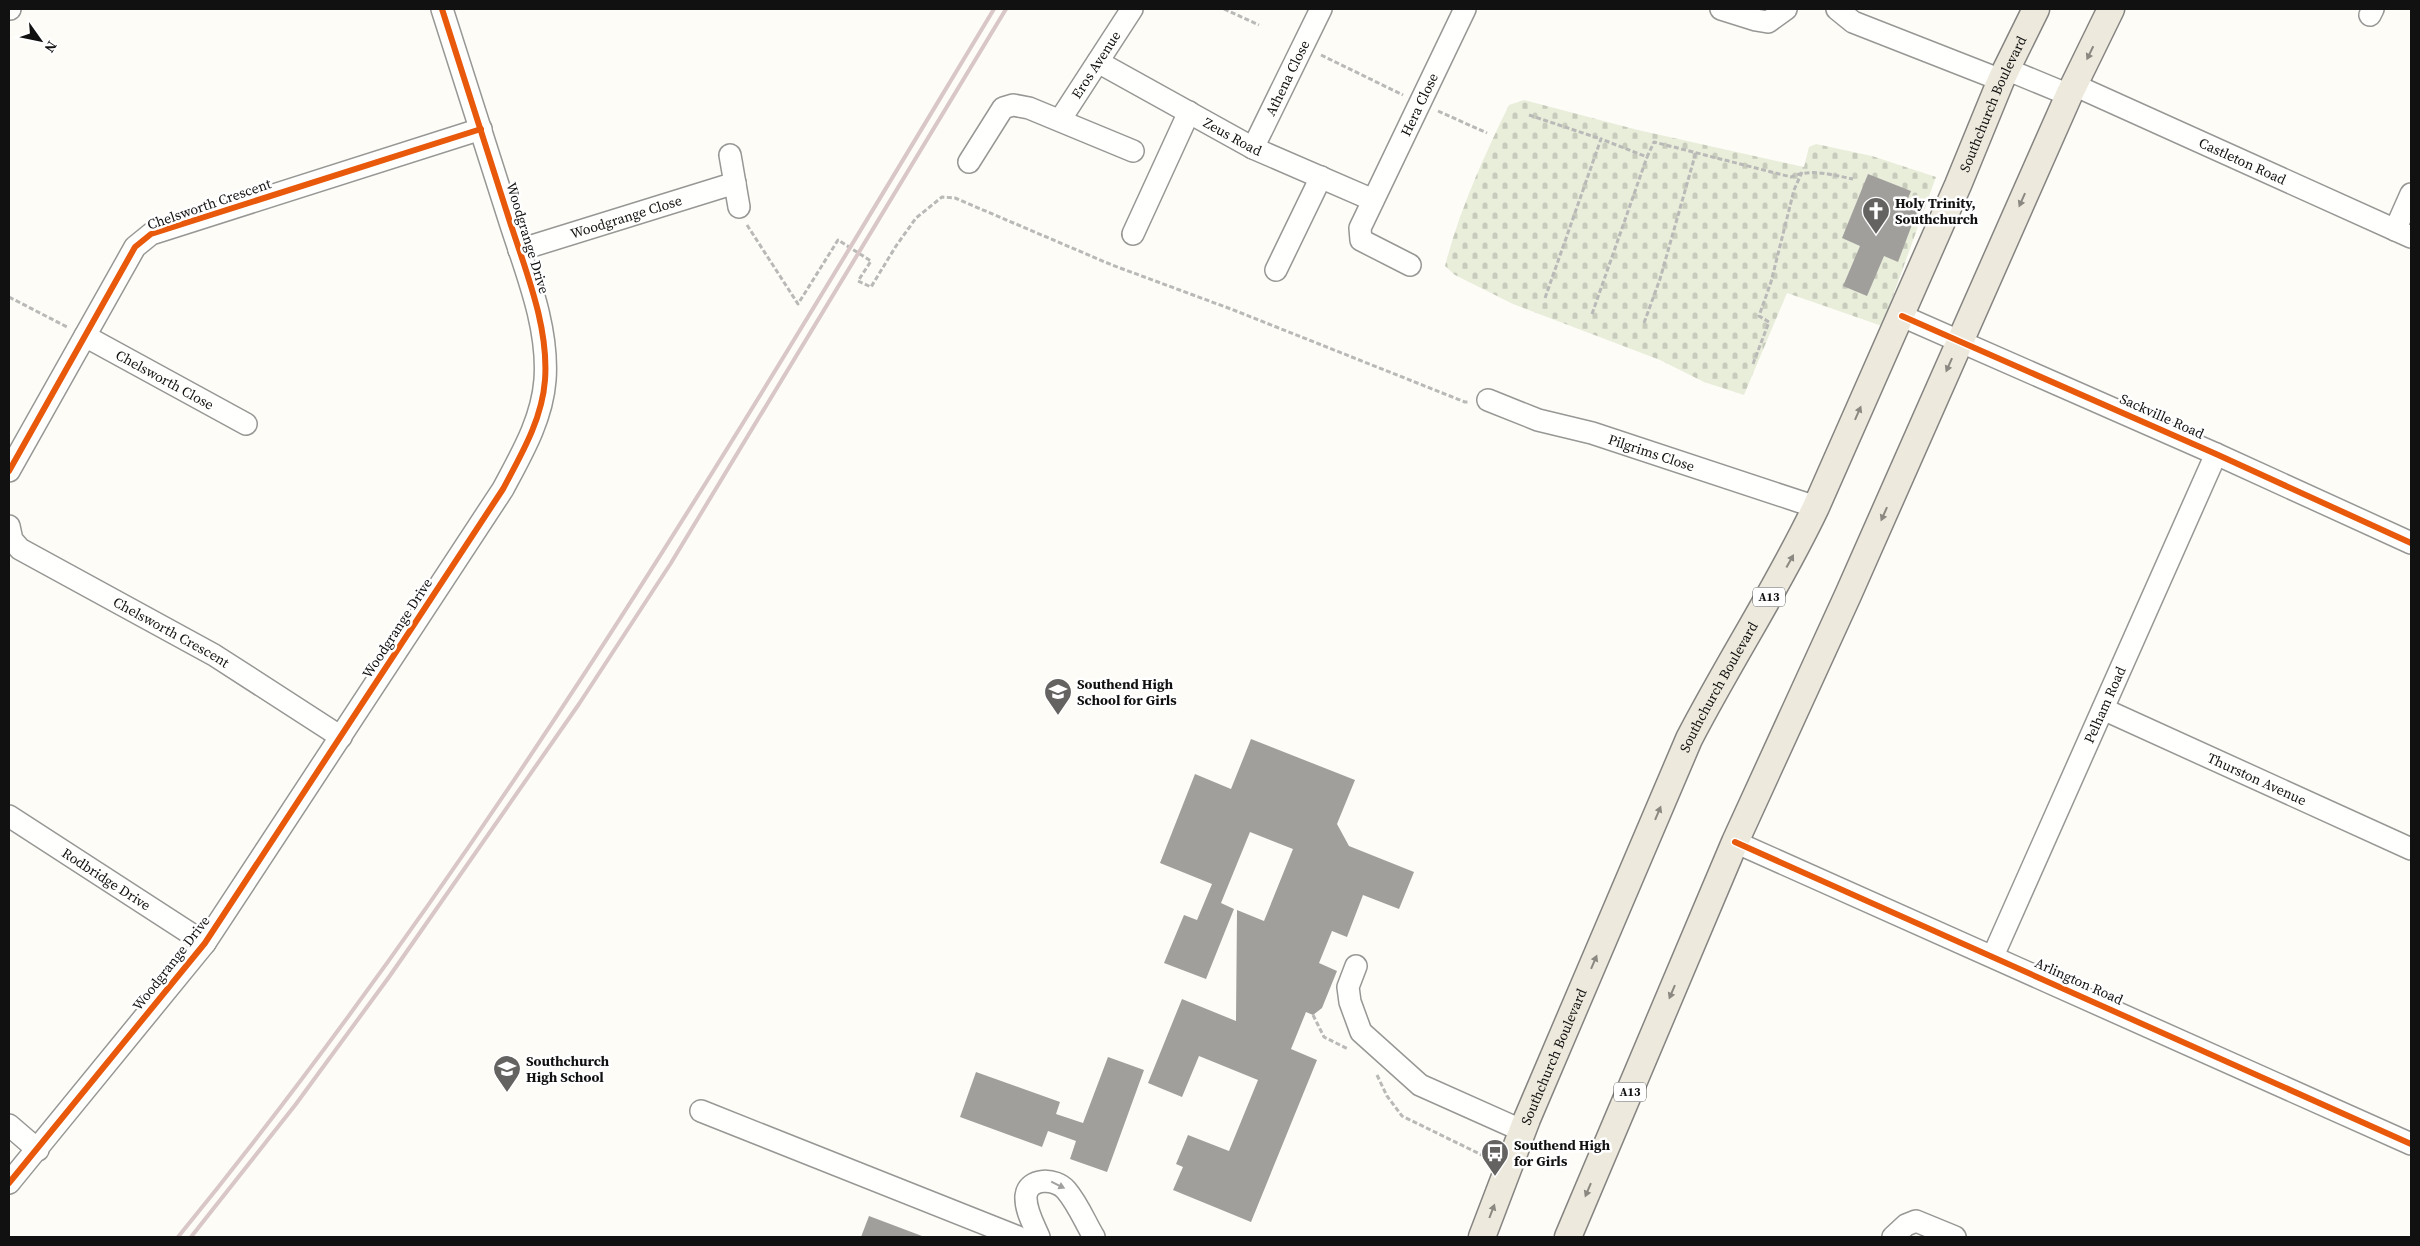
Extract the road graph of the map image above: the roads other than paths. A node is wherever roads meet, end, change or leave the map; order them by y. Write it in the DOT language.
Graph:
graph roads {
  1 [pos="442,9"];
  2 [pos="1132,9"];
  3 [pos="1321,9"];
  4 [pos="1466,9"];
  5 [pos="1721,9"];
  6 [pos="1786,9"];
  7 [pos="1837,9"];
  8 [pos="2036,9"];
  9 [pos="2111,9"];
  10 [pos="1098,62"];
  11 [pos="2004,75"];
  12 [pos="2072,90"];
  13 [pos="1189,112"];
  14 [pos="1060,120"];
  15 [pos="481,129"];
  16 [pos="1253,148"];
  17 [pos="1133,151"];
  18 [pos="730,155"];
  19 [pos="970,162"];
  20 [pos="1321,177"];
  21 [pos="734,183"];
  22 [pos="2411,194"];
  23 [pos="1373,200"];
  24 [pos="739,207"];
  25 [pos="1133,234"];
  26 [pos="2403,234"];
  27 [pos="519,250"];
  28 [pos="1410,265"];
  29 [pos="1276,270"];
  30 [pos="1902,316"];
  31 [pos="85,336"];
  32 [pos="1960,340"];
  33 [pos="1488,400"];
  34 [pos="246,424"];
  35 [pos="2216,454"];
  36 [pos="9,471"];
  37 [pos="1816,507"];
  38 [pos="9,526"];
  39 [pos="2411,543"];
  40 [pos="2103,709"];
  41 [pos="341,737"];
  42 [pos="9,816"];
  43 [pos="1735,842"];
  44 [pos="2411,849"];
  45 [pos="205,943"];
  46 [pos="1993,956"];
  47 [pos="1356,966"];
  48 [pos="701,1111"];
  49 [pos="9,1125"];
  50 [pos="1523,1131"];
  51 [pos="2411,1144"];
  52 [pos="38,1150"];
  53 [pos="9,1183"];
  54 [pos="1018,1237"];
  55 [pos="1038,1237"];
  56 [pos="1094,1237"];
  57 [pos="1482,1237"];
  58 [pos="1568,1237"];
  59 [pos="1893,1237"];
  60 [pos="1955,1237"];
  1 -- 15 [label="street, Woodgrange Drive"];
  2 -- 10 [label="street, Eros Avenue"];
  3 -- 16 [label="street, Athena Close"];
  4 -- 23 [label="street, Hera Close"];
  5 -- 6 [label="street"];
  7 -- 11 [label="street, Castleton Road"];
  8 -- 11 [label="main road, Southchurch Boulevard / A13"];
  9 -- 12 [label="main road, A13, one-way"];
  10 -- 13 [label="street, Zeus Road"];
  10 -- 14 [label="street, Eros Avenue"];
  11 -- 12 [label="street, Castleton Road"];
  11 -- 30 [label="main road, Southchurch Boulevard / A13"];
  12 -- 26 [label="street, Castleton Road"];
  12 -- 32 [label="main road, A13, one-way"];
  13 -- 16 [label="street, Zeus Road"];
  13 -- 25 [label="street"];
  14 -- 17 [label="street"];
  14 -- 19 [label="street"];
  15 -- 27 [label="street, Woodgrange Drive"];
  15 -- 31 [label="street, Chelsworth Crescent"];
  16 -- 20 [label="street, Zeus Road"];
  18 -- 21 [label="street"];
  20 -- 23 [label="street, Zeus Road"];
  20 -- 29 [label="street"];
  21 -- 24 [label="street"];
  21 -- 27 [label="street, Woodgrange Close"];
  22 -- 26 [label="street"];
  23 -- 28 [label="street, Hera Close"];
  27 -- 41 [label="street, Woodgrange Drive"];
  30 -- 32 [label="street, Sackville Road"];
  37 -- 30 [label="main road, Southchurch Boulevard / A13, one-way"];
  31 -- 34 [label="street, Chelsworth Close"];
  31 -- 36 [label="street, Chelsworth Crescent"];
  32 -- 35 [label="street, Sackville Road"];
  32 -- 43 [label="main road, A13, one-way"];
  33 -- 37 [label="street, Pilgrims Close"];
  35 -- 39 [label="street, Sackville Road"];
  35 -- 40 [label="street, Pelham Road"];
  50 -- 37 [label="main road, Southchurch Boulevard / A13, one-way"];
  38 -- 41 [label="street, Chelsworth Crescent"];
  40 -- 44 [label="street, Thurston Avenue"];
  40 -- 46 [label="street, Pelham Road"];
  41 -- 45 [label="street, Woodgrange Drive"];
  42 -- 45 [label="street, Rodbridge Drive"];
  43 -- 46 [label="street, Arlington Road"];
  43 -- 58 [label="main road, A13, one-way"];
  45 -- 52 [label="street, Woodgrange Drive"];
  46 -- 51 [label="street, Arlington Road"];
  47 -- 50 [label="street"];
  48 -- 54 [label="street"];
  49 -- 52 [label="street"];
  57 -- 50 [label="main road, Southchurch Boulevard / A13, one-way"];
  52 -- 53 [label="street, Woodgrange Drive"];
  55 -- 56 [label="street, one-way"];
  59 -- 60 [label="street"];
}
